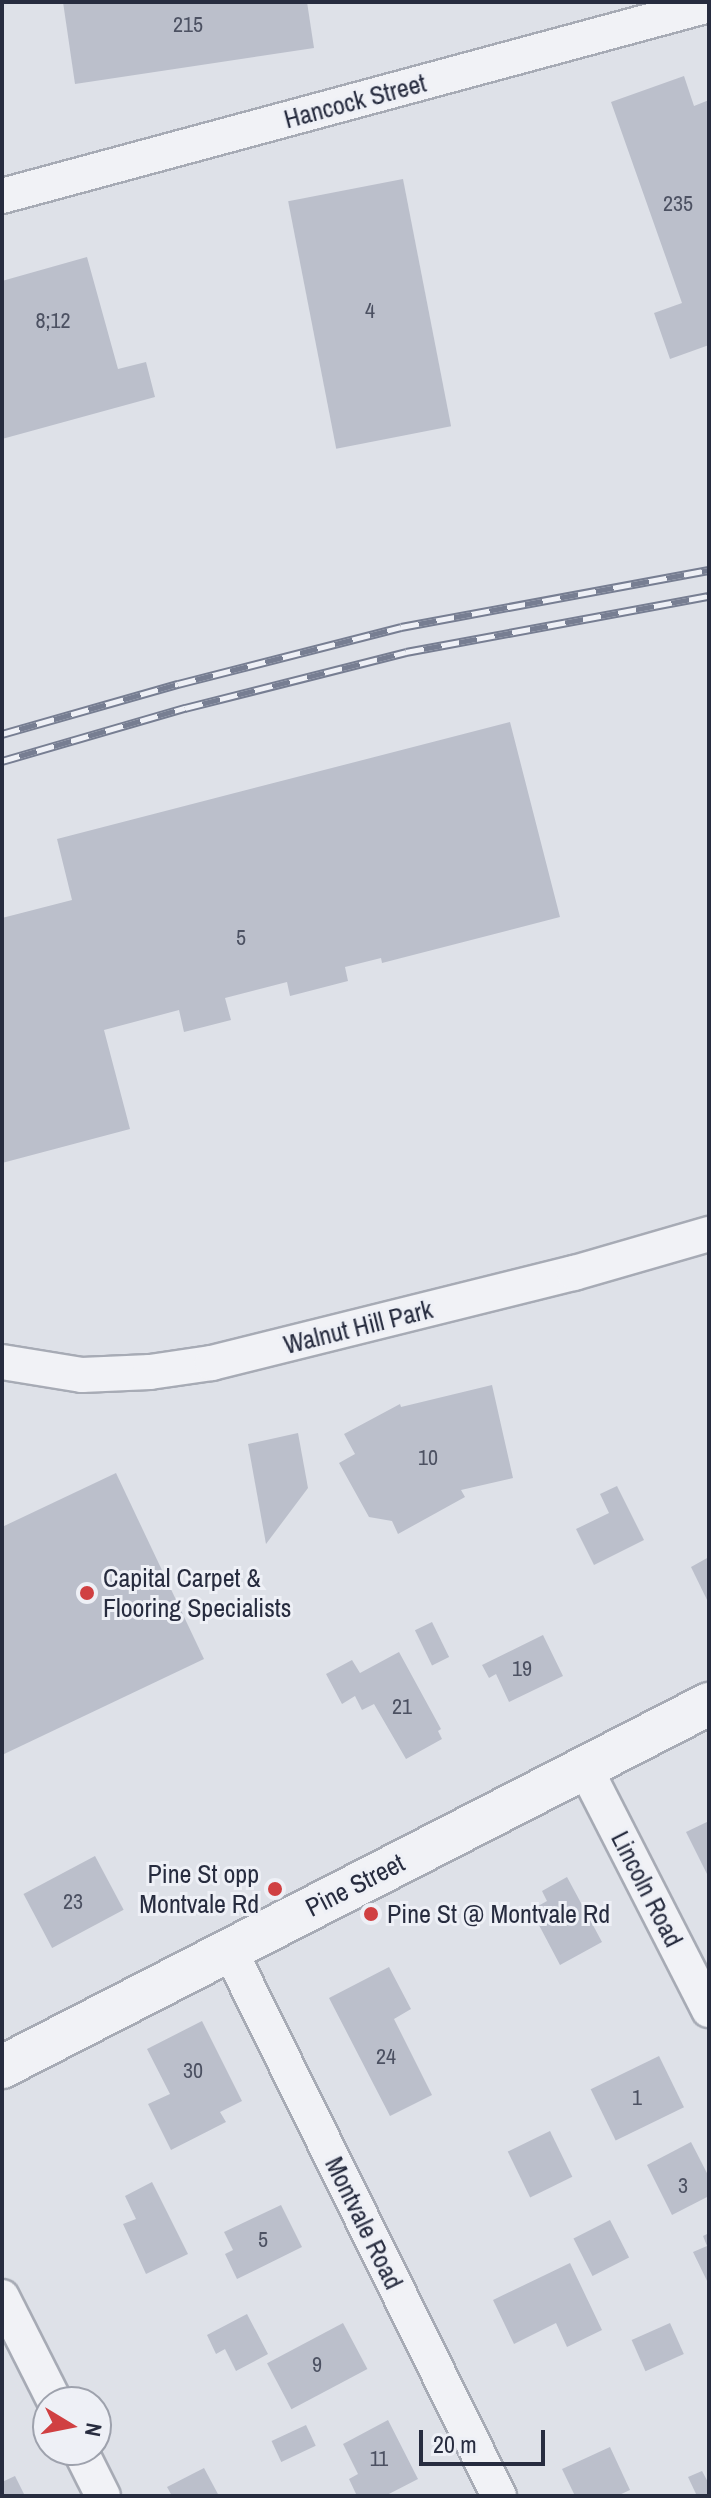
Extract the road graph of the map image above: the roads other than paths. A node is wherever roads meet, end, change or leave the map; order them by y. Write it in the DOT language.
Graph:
graph roads {
  1 [pos="709,5"];
  2 [pos="2,196"];
  3 [pos="709,1234"];
  4 [pos="2,1362"];
  5 [pos="709,1704"];
  6 [pos="585,1768"];
  7 [pos="229,1949"];
  8 [pos="709,2010"];
  9 [pos="2,2067"];
  10 [pos="2,2297"];
  11 [pos="47,2386"];
  12 [pos="88,2466"];
  13 [pos="103,2496"];
  14 [pos="499,2496"];
  1 -- 2 [label="street, Hancock Street"];
  3 -- 4 [label="street, Walnut Hill Park"];
  5 -- 6 [label="street, Pine Street"];
  6 -- 7 [label="street, Pine Street"];
  6 -- 8 [label="street, Lincoln Road"];
  7 -- 9 [label="street, Pine Street"];
  7 -- 14 [label="street, Montvale Road"];
  10 -- 11 [label="street"];
  12 -- 13 [label="street"];
}
